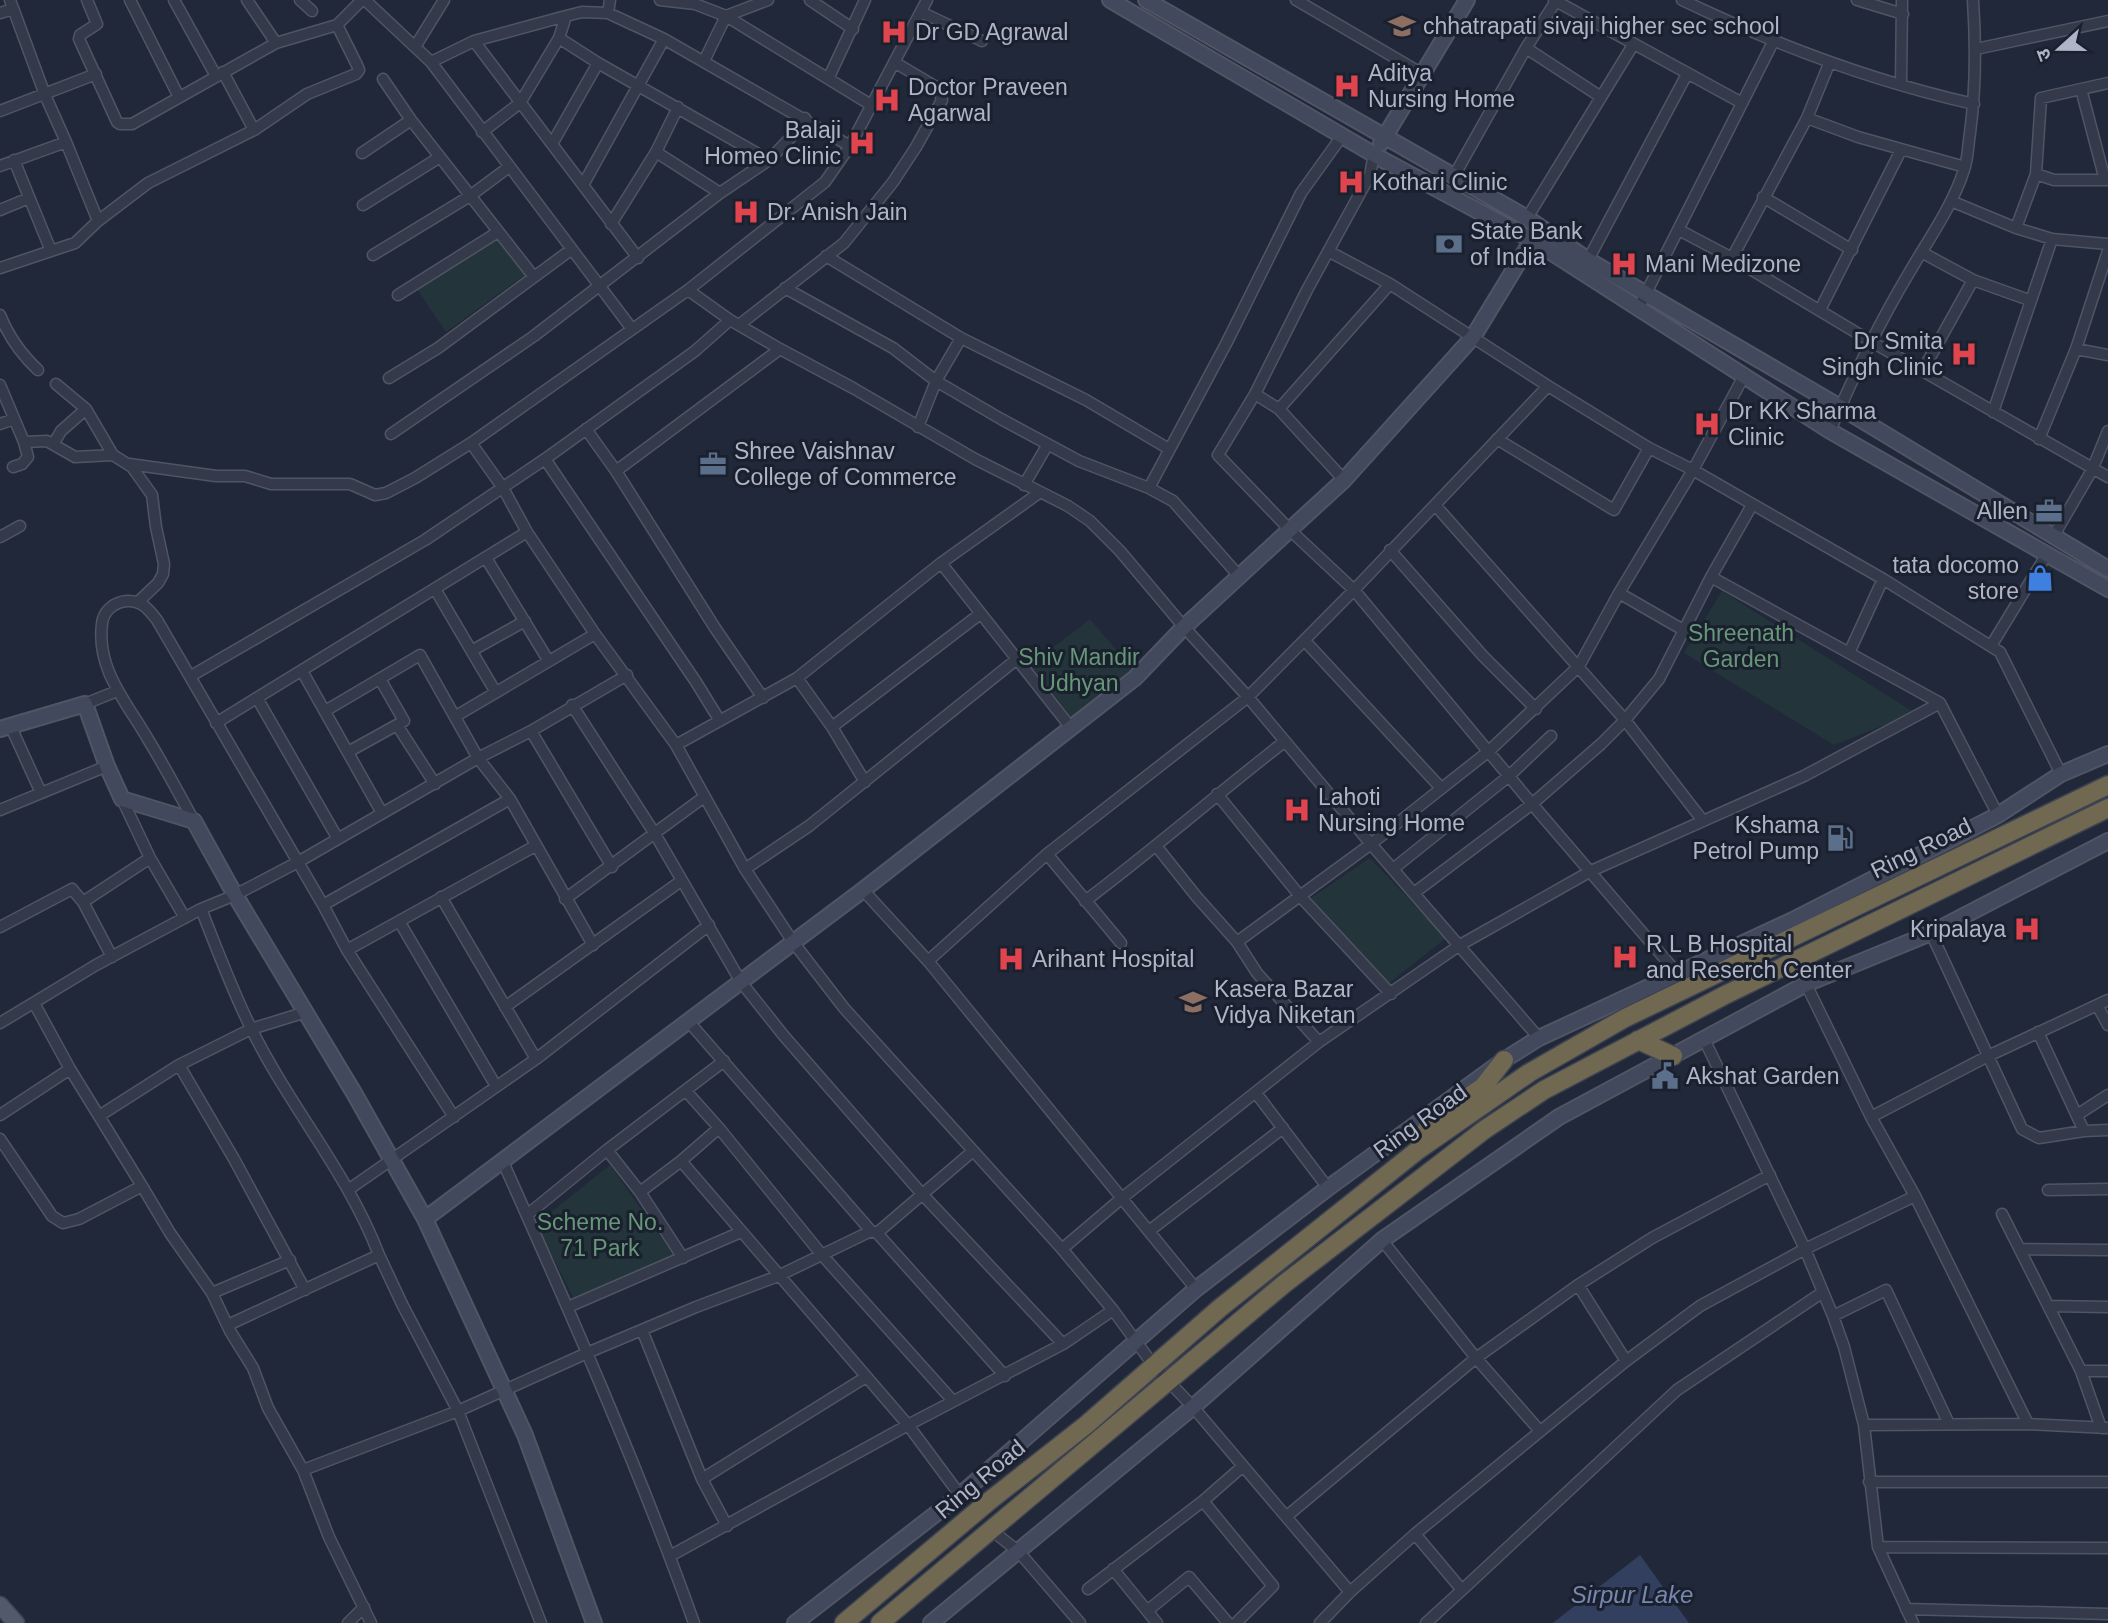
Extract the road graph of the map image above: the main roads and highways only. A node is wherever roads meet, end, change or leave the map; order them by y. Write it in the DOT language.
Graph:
graph roads {
  1 [pos="2108,785"];
  2 [pos="2108,808"];
  3 [pos="1638,1040"];
  4 [pos="1674,1056"];
  5 [pos="1504,1060"];
  6 [pos="1418,1150"];
  7 [pos="0,1605"];
  8 [pos="16,1623"];
  9 [pos="844,1623"];
  10 [pos="880,1623"];
  1 -- 6 [label="highway, Ring Road"];
  2 -- 3 [label="highway, Ring Road"];
  3 -- 4 [label="highway"];
  3 -- 10 [label="highway, Ring Road"];
  5 -- 6 [label="highway"];
  6 -- 9 [label="highway, Ring Road"];
  7 -- 8 [label="main road"];
}
